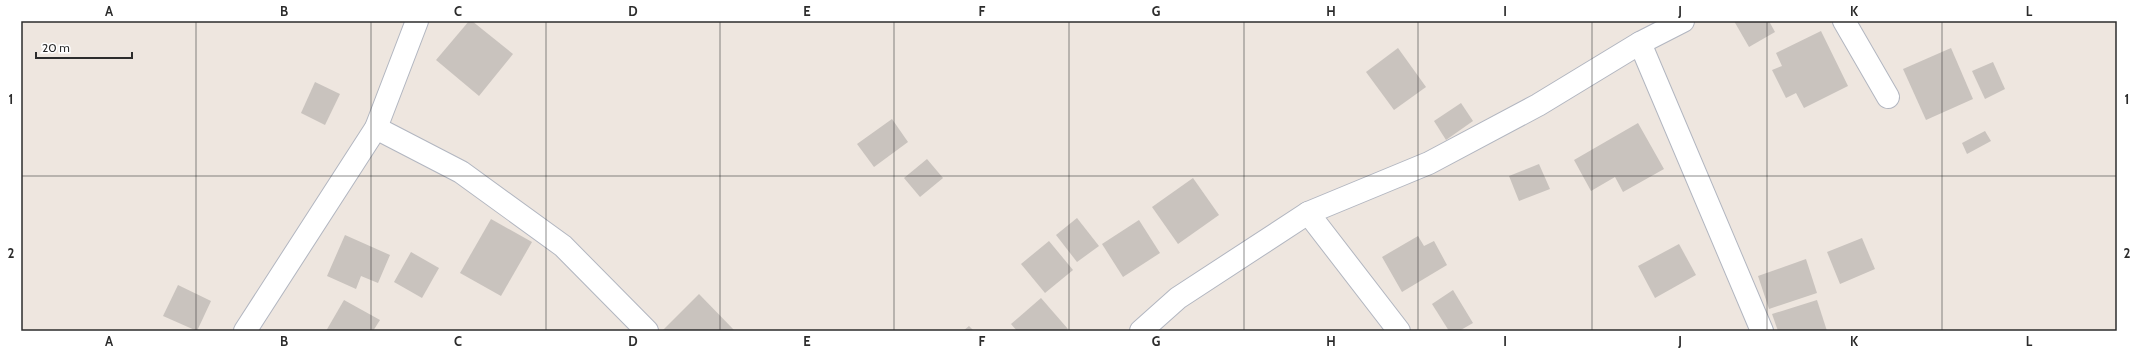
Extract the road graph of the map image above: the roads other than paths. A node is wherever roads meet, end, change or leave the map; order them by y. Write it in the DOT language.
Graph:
graph roads {
  1 [pos="417,21"];
  2 [pos="1683,21"];
  3 [pos="1844,21"];
  4 [pos="1640,43"];
  5 [pos="1888,97"];
  6 [pos="376,128"];
  7 [pos="1308,213"];
  8 [pos="245,331"];
  9 [pos="647,331"];
  10 [pos="1141,331"];
  11 [pos="1398,331"];
  12 [pos="1762,331"];
  1 -- 6 [label="street"];
  2 -- 4 [label="street"];
  3 -- 5 [label="street"];
  4 -- 7 [label="street"];
  4 -- 12 [label="street"];
  6 -- 8 [label="street"];
  6 -- 9 [label="street"];
  7 -- 10 [label="street"];
  7 -- 11 [label="street"];
}
